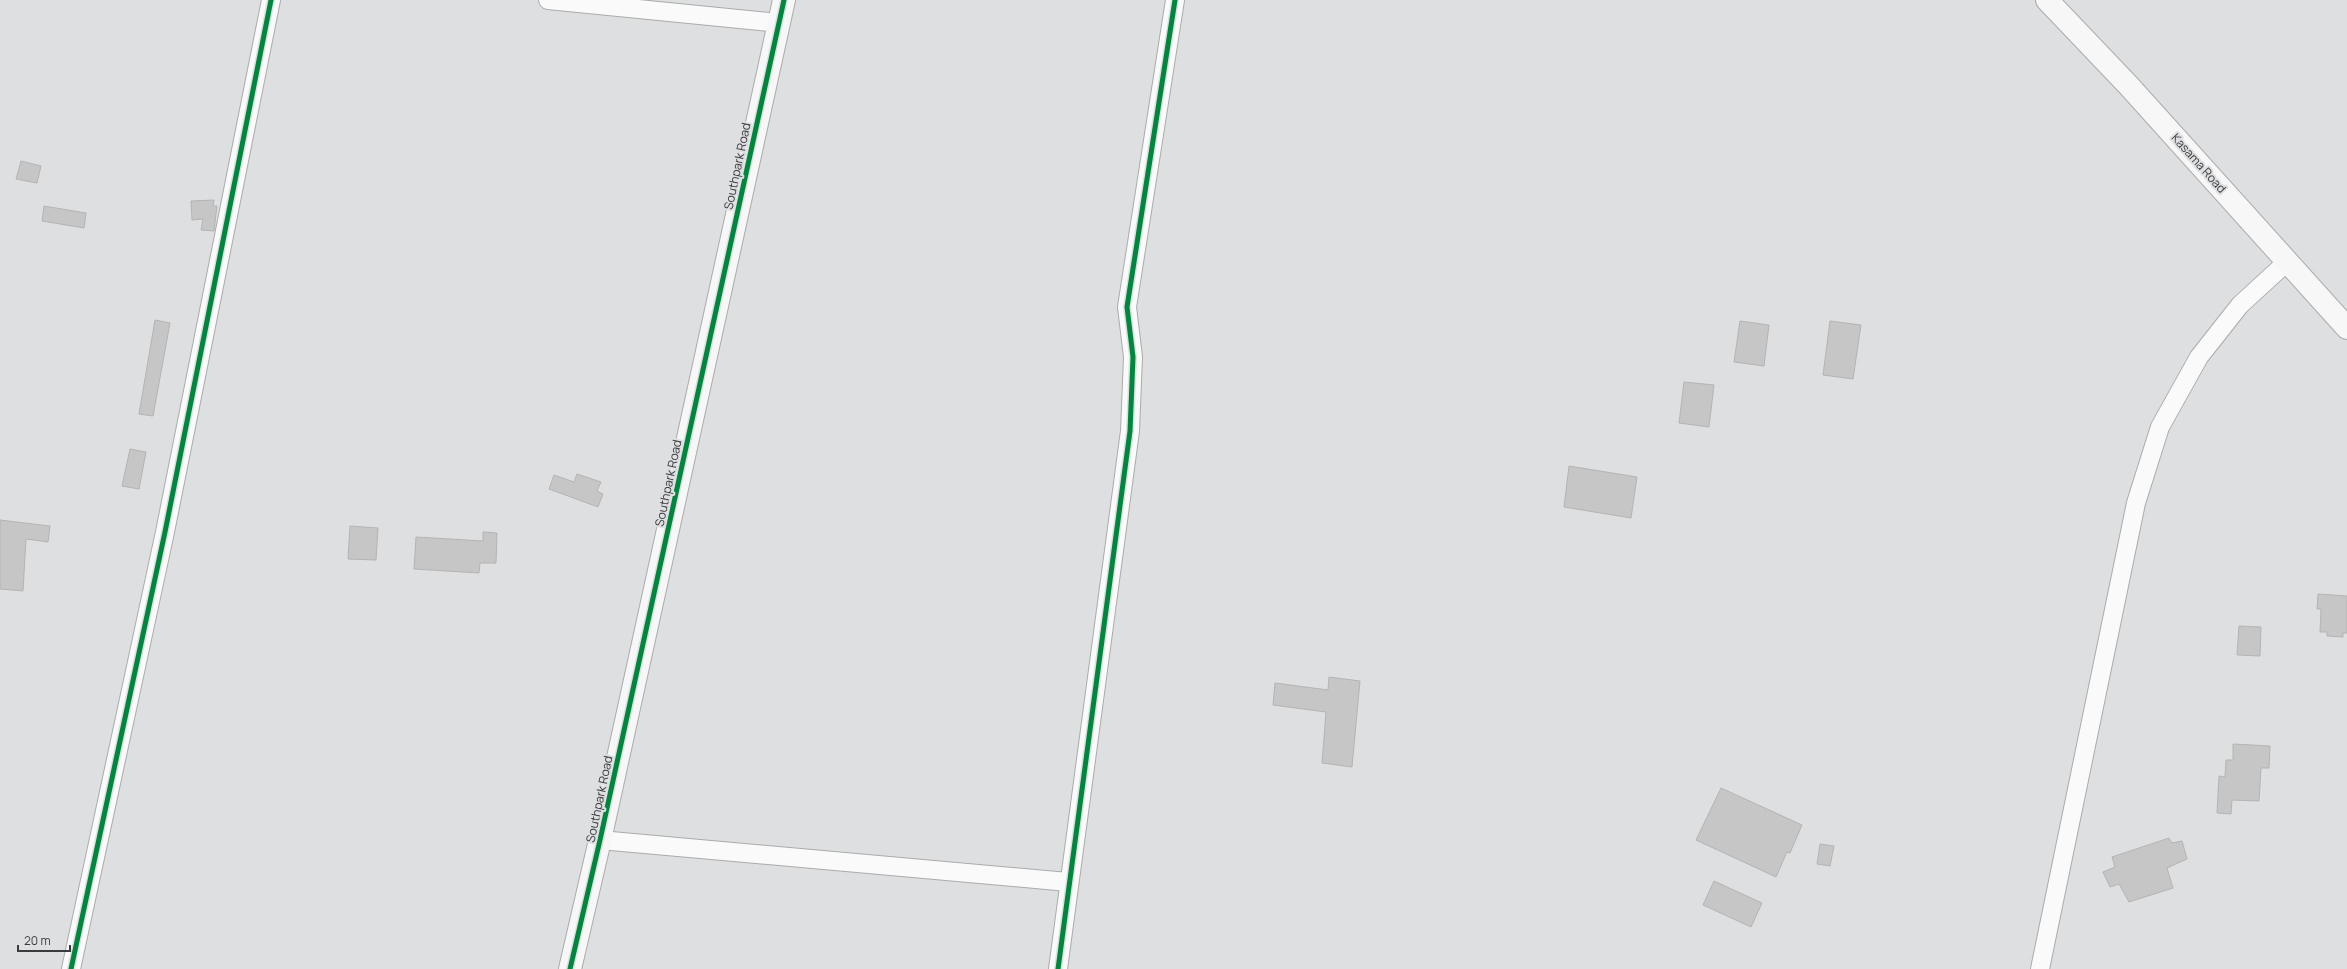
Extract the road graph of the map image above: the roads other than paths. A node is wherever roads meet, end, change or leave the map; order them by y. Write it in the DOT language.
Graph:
graph roads {
  1 [pos="272,0"];
  2 [pos="548,0"];
  3 [pos="784,0"];
  4 [pos="1175,0"];
  5 [pos="2047,0"];
  6 [pos="778,23"];
  7 [pos="2288,261"];
  8 [pos="2347,328"];
  9 [pos="600,840"];
  10 [pos="1068,882"];
  11 [pos="71,969"];
  12 [pos="570,969"];
  13 [pos="1058,969"];
  14 [pos="2040,969"];
  1 -- 11 [label="street"];
  2 -- 6 [label="street"];
  3 -- 6 [label="street, Southpark Road"];
  4 -- 10 [label="street"];
  5 -- 7 [label="street, Kasama Road"];
  6 -- 9 [label="street, Southpark Road"];
  7 -- 8 [label="street, Kasama Road"];
  7 -- 14 [label="street"];
  9 -- 10 [label="street"];
  9 -- 12 [label="street, Southpark Road"];
  10 -- 13 [label="street"];
}
